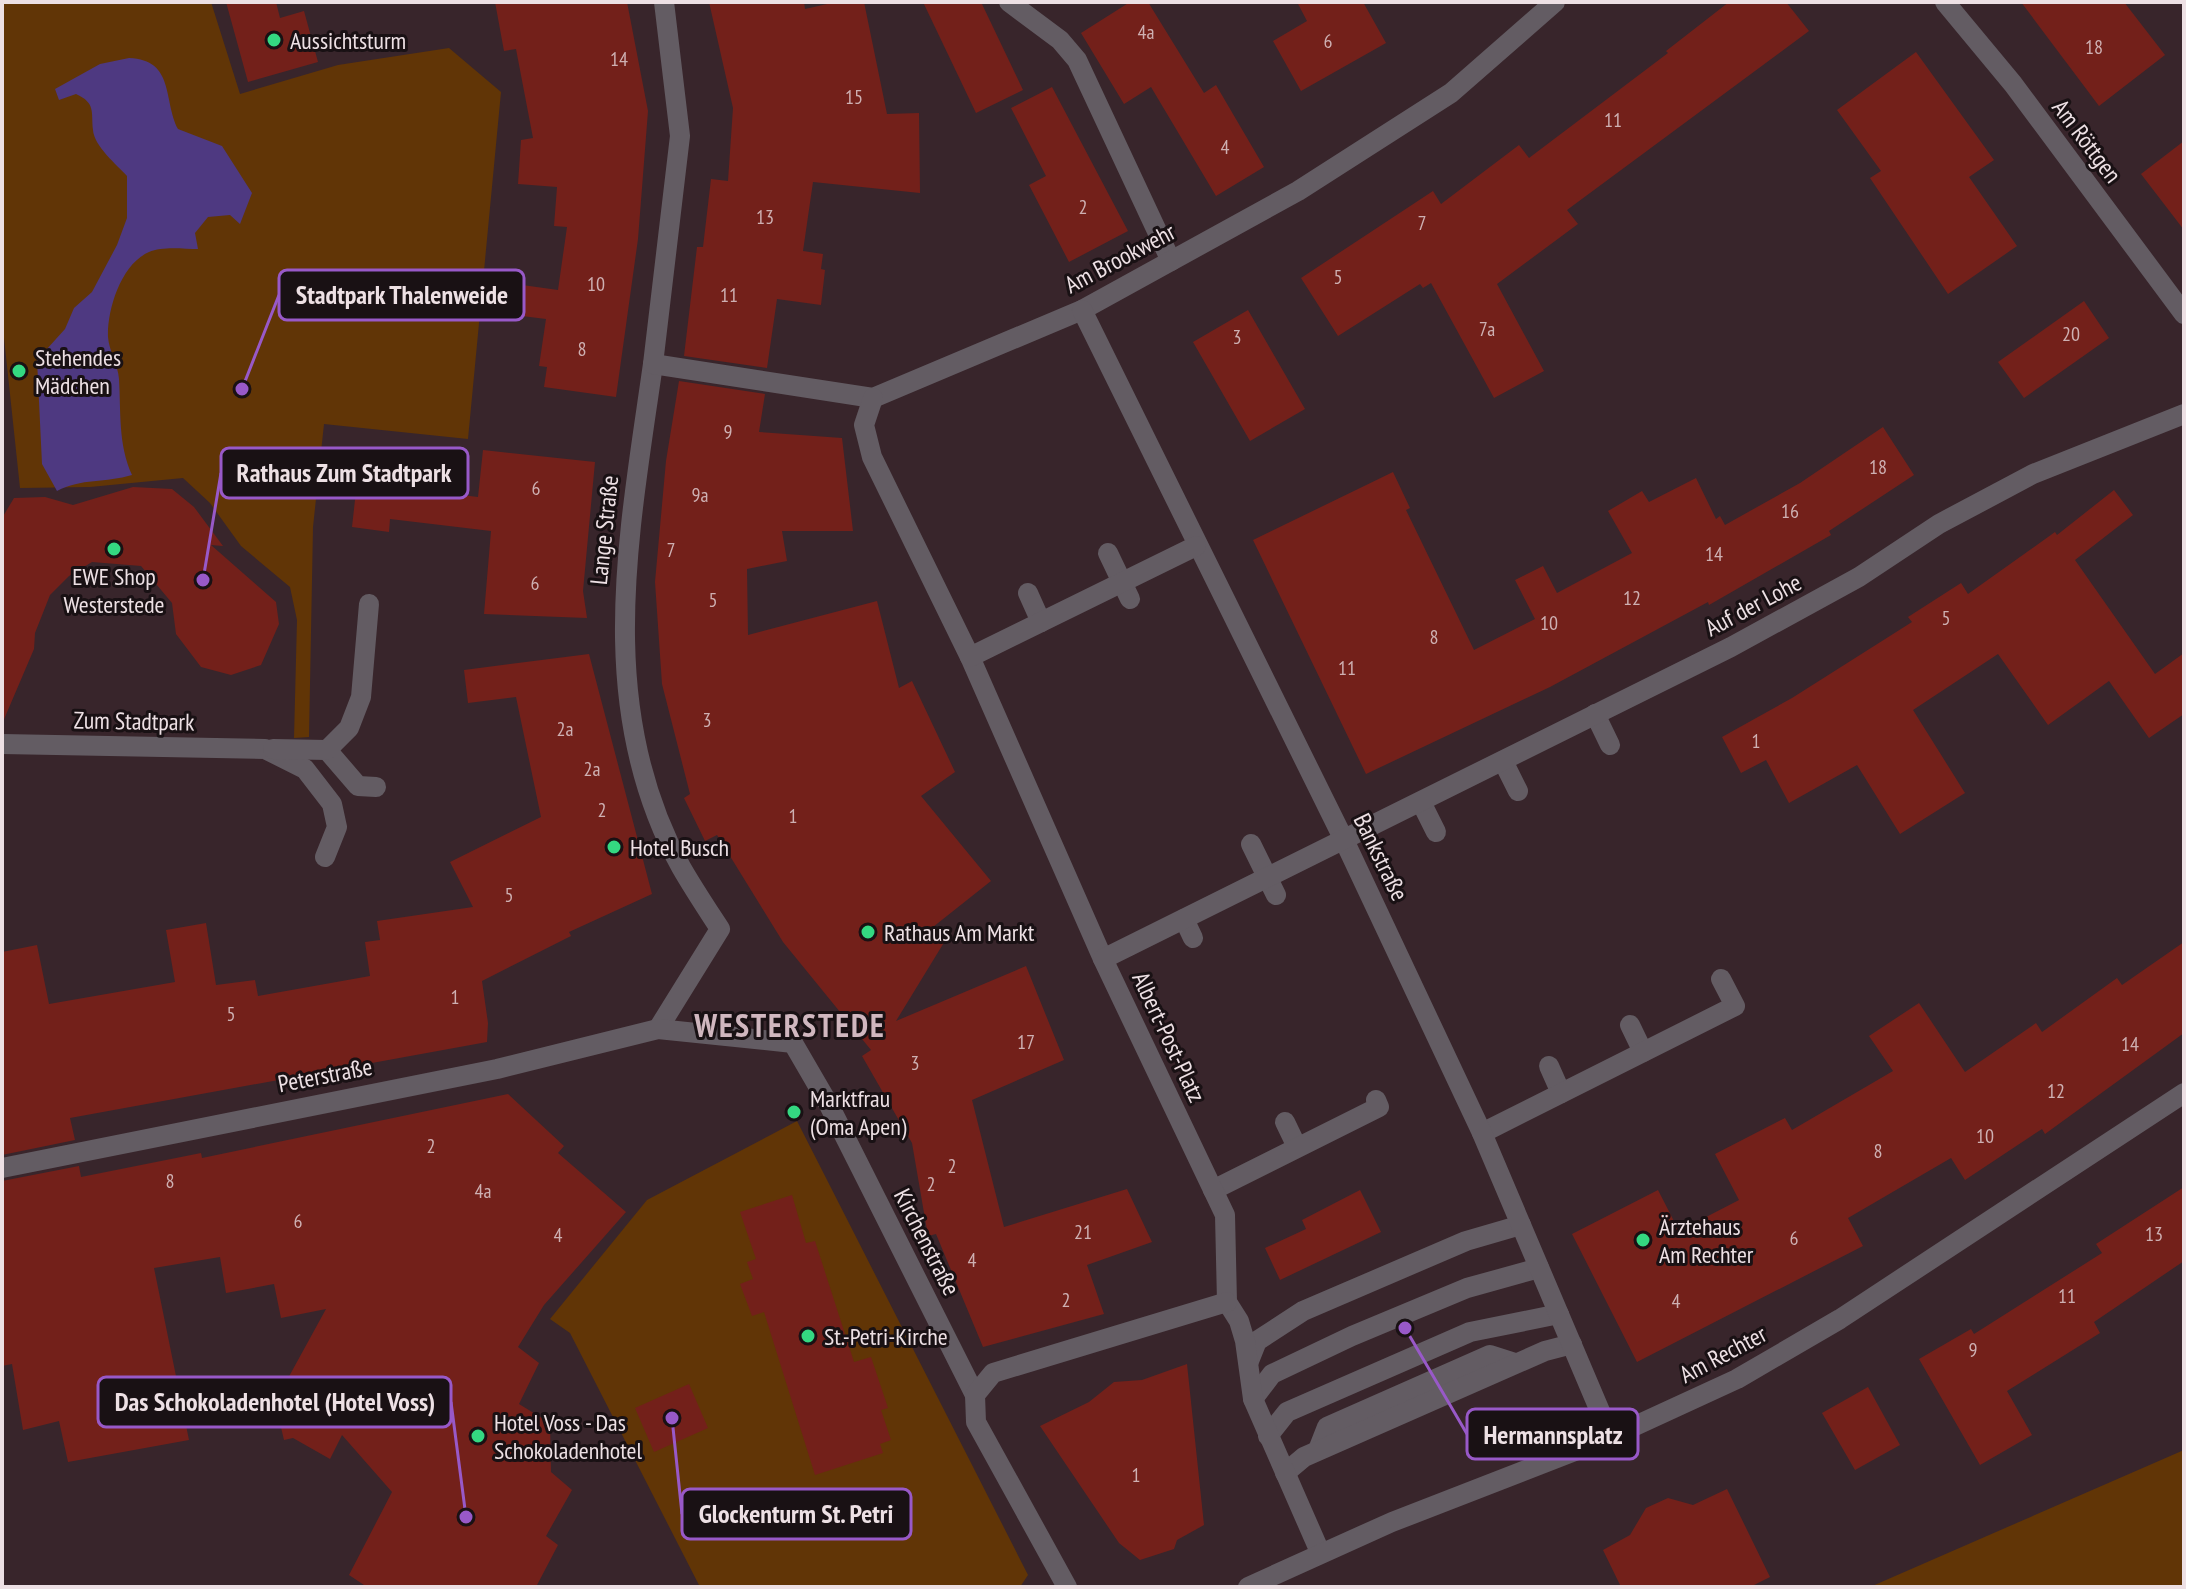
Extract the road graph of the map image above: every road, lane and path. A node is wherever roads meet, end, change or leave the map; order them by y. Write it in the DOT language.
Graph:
graph roads {
  1 [pos="664,2"];
  2 [pos="1009,2"];
  3 [pos="1555,2"];
  4 [pos="1945,2"];
  5 [pos="1171,261"];
  6 [pos="1082,310"];
  7 [pos="2184,314"];
  8 [pos="653,364"];
  9 [pos="873,398"];
  10 [pos="2184,414"];
  11 [pos="1196,546"];
  12 [pos="1108,553"];
  13 [pos="1126,591"];
  14 [pos="1028,593"];
  15 [pos="369,604"];
  16 [pos="1041,622"];
  17 [pos="970,657"];
  18 [pos="1595,714"];
  19 [pos="2,744"];
  20 [pos="1610,745"];
  21 [pos="265,749"];
  22 [pos="327,750"];
  23 [pos="1503,761"];
  24 [pos="376,787"];
  25 [pos="1518,791"];
  26 [pos="1421,802"];
  27 [pos="1436,832"];
  28 [pos="1344,840"];
  29 [pos="1251,844"];
  30 [pos="325,857"];
  31 [pos="1272,887"];
  32 [pos="1184,919"];
  33 [pos="1193,938"];
  34 [pos="1103,959"];
  35 [pos="1721,979"];
  36 [pos="1630,1025"];
  37 [pos="658,1029"];
  38 [pos="1643,1052"];
  39 [pos="1549,1066"];
  40 [pos="1561,1093"];
  41 [pos="2184,1093"];
  42 [pos="1376,1100"];
  43 [pos="1285,1122"];
  44 [pos="1482,1133"];
  45 [pos="1297,1147"];
  46 [pos="2,1168"];
  47 [pos="1213,1190"];
  48 [pos="1521,1225"];
  49 [pos="1539,1268"];
  50 [pos="1227,1302"];
  51 [pos="1559,1314"];
  52 [pos="1572,1344"];
  53 [pos="1249,1361"];
  54 [pos="975,1395"];
  55 [pos="1253,1399"];
  56 [pos="1268,1436"];
  57 [pos="1611,1437"];
  58 [pos="1285,1473"];
  59 [pos="1320,1552"];
  60 [pos="1067,1587"];
  61 [pos="1248,1587"];
  1 -- 8 [label="street, Lange Straße"];
  2 -- 5 [label="street"];
  3 -- 5 [label="street, Am Brookwehr"];
  4 -- 7 [label="street, Am Röttgen"];
  5 -- 6 [label="street, Am Brookwehr"];
  6 -- 9 [label="street, Am Brookwehr"];
  6 -- 11 [label="street, Bankstraße"];
  8 -- 9 [label="street"];
  8 -- 37 [label="street, Lange Straße"];
  9 -- 17 [label="street"];
  10 -- 18 [label="street, Auf der Lohe"];
  11 -- 13 [label="street"];
  11 -- 28 [label="street, Bankstraße"];
  12 -- 13 [label="street"];
  13 -- 16 [label="street"];
  14 -- 16 [label="street"];
  15 -- 22 [label="street"];
  16 -- 17 [label="street"];
  17 -- 34 [label="street"];
  18 -- 20 [label="street"];
  18 -- 23 [label="street, Auf der Lohe"];
  19 -- 21 [label="street, Zum Stadtpark"];
  21 -- 22 [label="street, Zum Stadtpark"];
  21 -- 30 [label="street, Zum Stadtpark"];
  22 -- 24 [label="street"];
  23 -- 25 [label="street"];
  23 -- 26 [label="street, Auf der Lohe"];
  26 -- 27 [label="street"];
  26 -- 28 [label="street, Auf der Lohe"];
  28 -- 31 [label="street, Albert-Post-Platz"];
  28 -- 44 [label="street, Bankstraße"];
  29 -- 31 [label="street"];
  31 -- 32 [label="street, Albert-Post-Platz"];
  32 -- 33 [label="street"];
  32 -- 34 [label="street, Albert-Post-Platz"];
  34 -- 47 [label="street, Albert-Post-Platz"];
  35 -- 38 [label="street"];
  36 -- 38 [label="street"];
  37 -- 46 [label="street, Peterstraße"];
  37 -- 54 [label="street, Kirchenstraße"];
  38 -- 40 [label="street"];
  39 -- 40 [label="street"];
  40 -- 44 [label="street"];
  41 -- 57 [label="street, Am Rechter"];
  42 -- 45 [label="street"];
  43 -- 45 [label="street"];
  44 -- 48 [label="street, Bankstraße"];
  45 -- 47 [label="street"];
  47 -- 50 [label="street, Albert-Post-Platz"];
  48 -- 49 [label="street, Bankstraße"];
  48 -- 53 [label="street"];
  49 -- 51 [label="street, Bankstraße"];
  49 -- 55 [label="street"];
  50 -- 53 [label="street"];
  50 -- 54 [label="street"];
  51 -- 52 [label="street, Bankstraße"];
  51 -- 56 [label="street"];
  52 -- 57 [label="street, Bankstraße"];
  52 -- 58 [label="street"];
  53 -- 55 [label="street"];
  54 -- 60 [label="street, Kirchenstraße"];
  55 -- 56 [label="street"];
  56 -- 58 [label="street"];
  57 -- 59 [label="street, Am Rechter"];
  58 -- 59 [label="street"];
  59 -- 61 [label="street, Am Rechter"];
}
